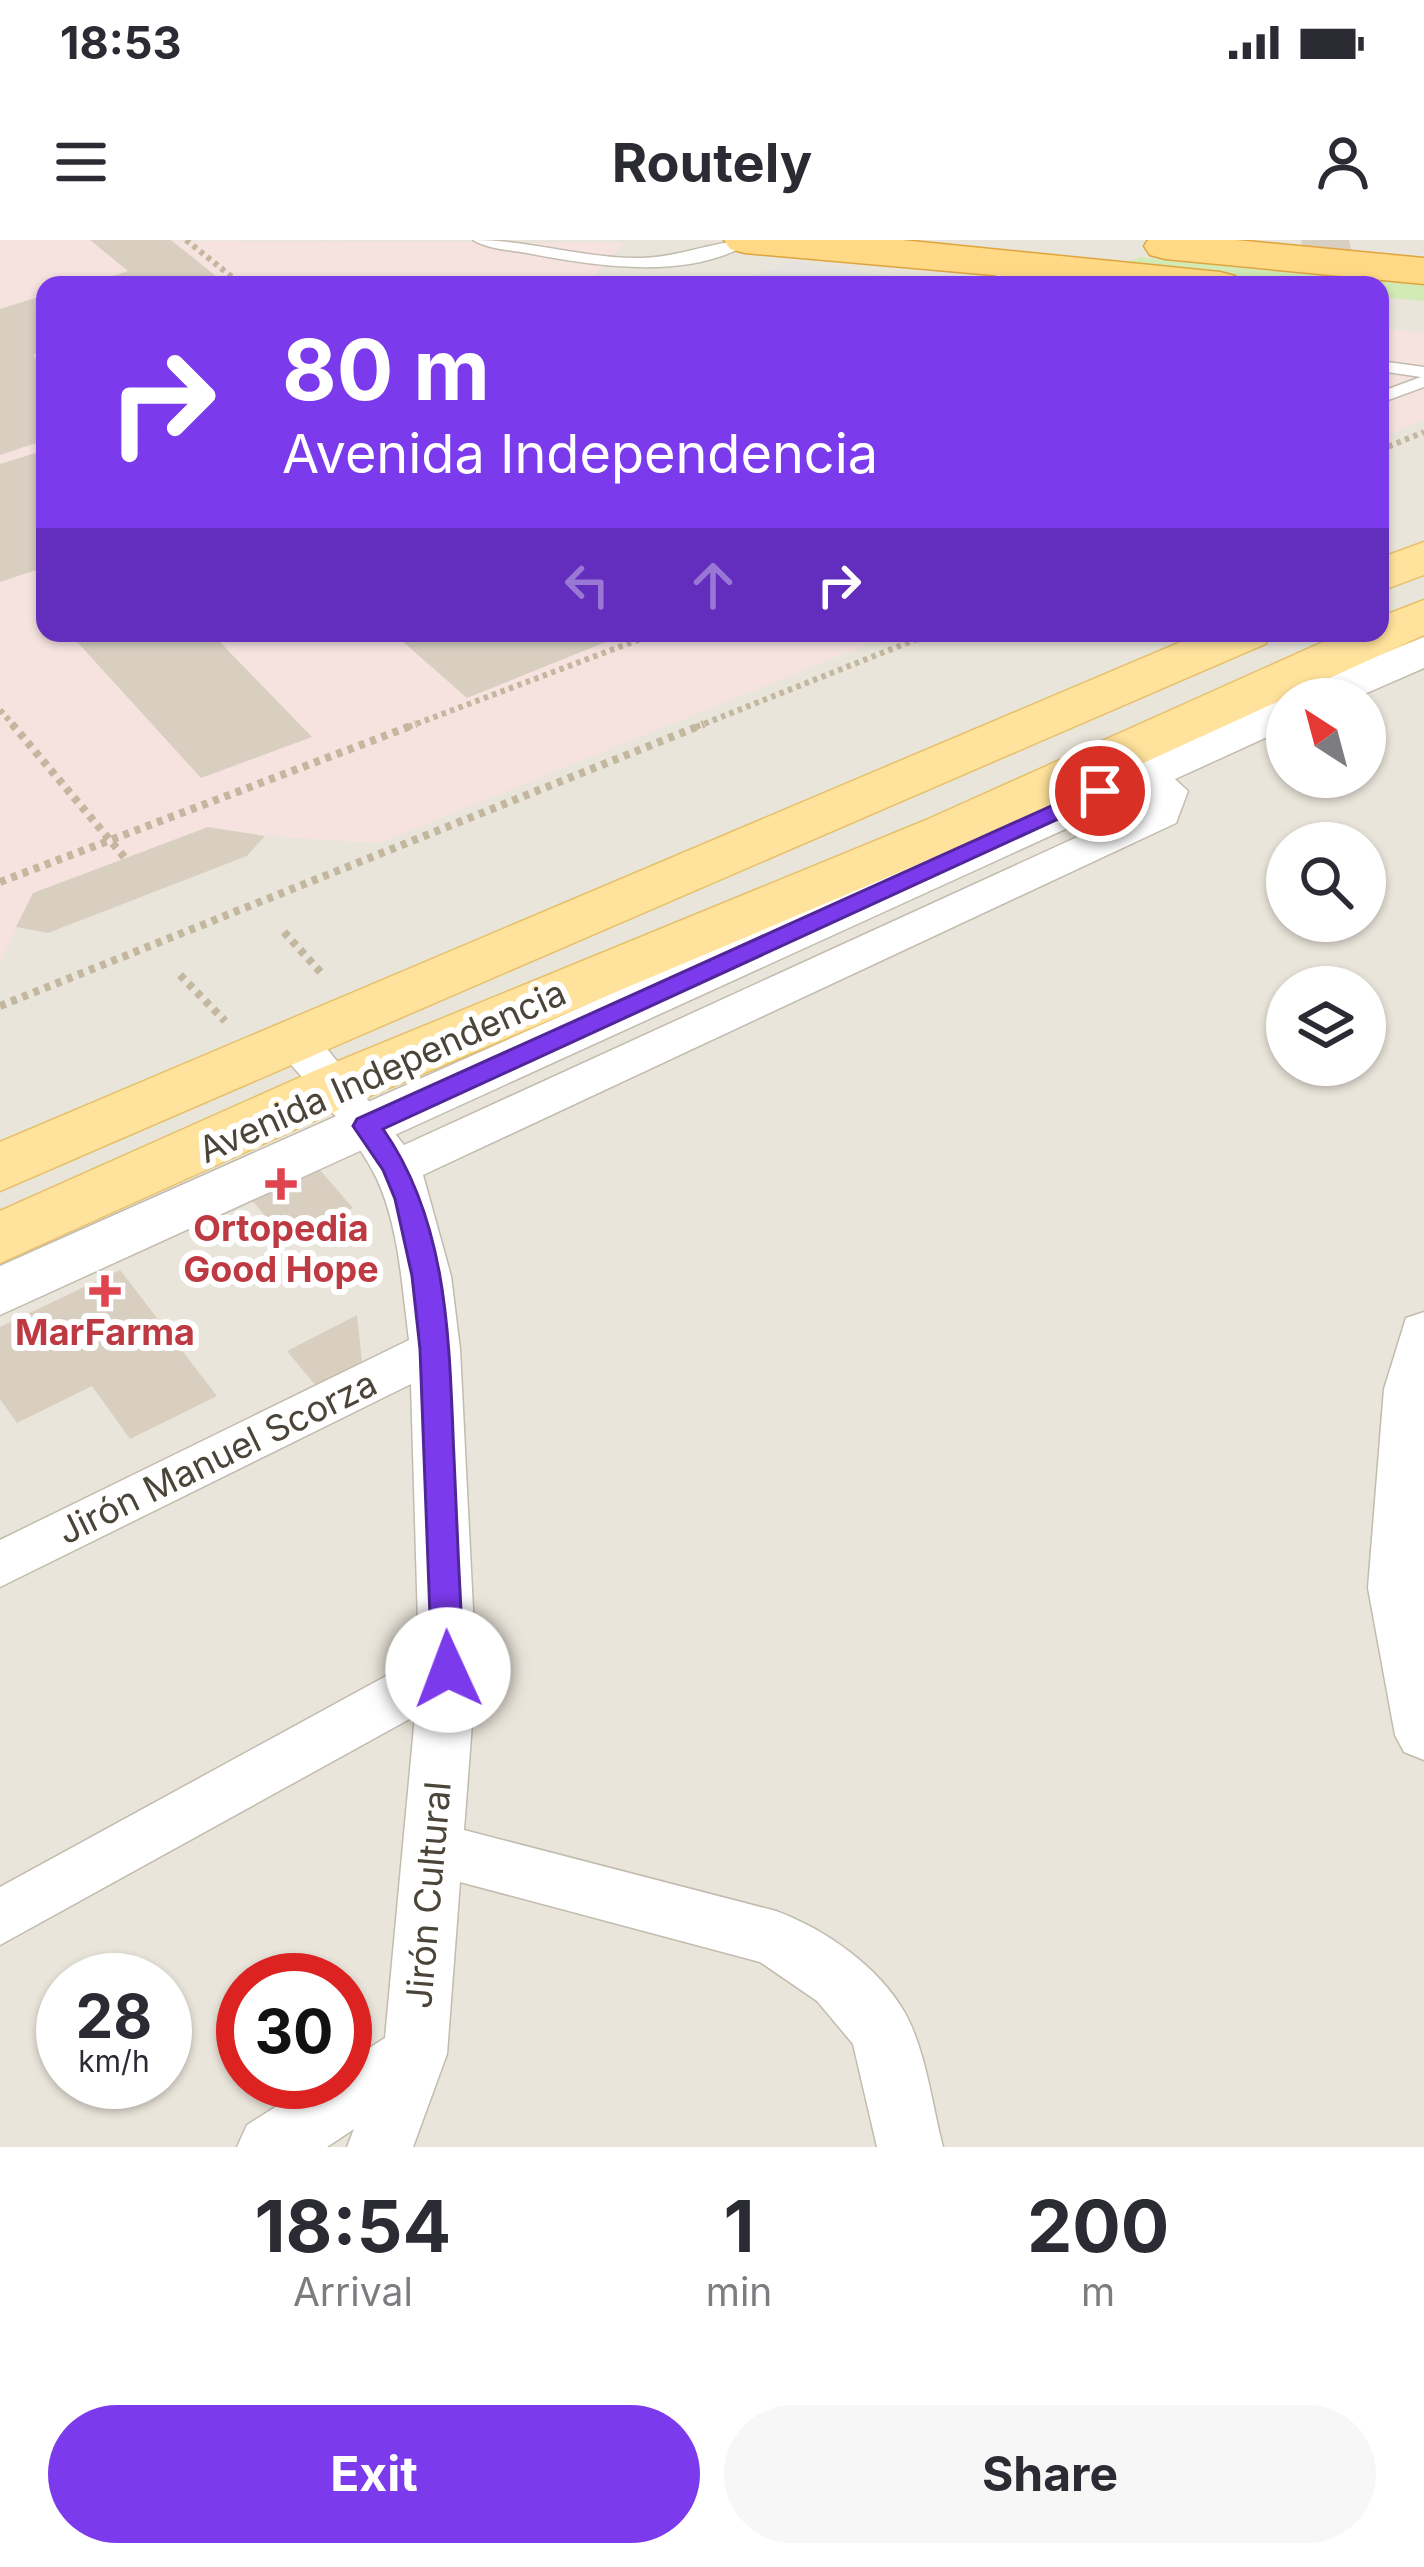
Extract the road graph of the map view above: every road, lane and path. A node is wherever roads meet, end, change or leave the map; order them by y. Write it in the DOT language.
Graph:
graph roads {
  1 [pos="186,240"];
  2 [pos="481,240"];
  3 [pos="745,240"];
  4 [pos="1116,240"];
  5 [pos="1047,268"];
  6 [pos="1424,271"];
  7 [pos="231,276"];
  8 [pos="1128,276"];
  9 [pos="1389,304"];
  10 [pos="1424,308"];
  11 [pos="1389,368"];
  12 [pos="1424,377"];
  13 [pos="1389,394"];
  14 [pos="1424,432"];
  15 [pos="1389,446"];
  16 [pos="1424,557"];
  17 [pos="1389,572"];
  18 [pos="1424,616"];
  19 [pos="1389,632"];
  20 [pos="632,642"];
  21 [pos="910,642"];
  22 [pos="1226,642"];
  23 [pos="1366,642"];
  24 [pos="1424,651"];
  25 [pos="1361,678"];
  26 [pos="0,710"];
  27 [pos="1266,719"];
  28 [pos="111,840"];
  29 [pos="124,858"];
  30 [pos="0,882"];
  31 [pos="284,932"];
  32 [pos="180,975"];
  33 [pos="333,986"];
  34 [pos="0,1006"];
  35 [pos="231,1026"];
  36 [pos="296,1041"];
  37 [pos="366,1127"];
  38 [pos="0,1168"];
  39 [pos="0,1239"];
  40 [pos="0,1292"];
  41 [pos="1424,1330"];
  42 [pos="435,1349"];
  43 [pos="0,1565"];
  44 [pos="448,1670"];
  45 [pos="1424,1735"];
  46 [pos="432,1847"];
  47 [pos="0,1918"];
  48 [pos="415,2054"];
  49 [pos="270,2147"];
  50 [pos="380,2147"];
  51 [pos="910,2147"];
  1 -- 7 [label="path"];
  2 -- 3 [label="lane"];
  3 -- 5 [label="highway"];
  4 -- 6 [label="highway"];
  5 -- 8 [label="highway"];
  9 -- 10 [label="highway"];
  11 -- 12 [label="lane"];
  12 -- 13 [label="lane"];
  14 -- 15 [label="path"];
  16 -- 17 [label="main road"];
  18 -- 19 [label="main road, Avenida Independencia"];
  20 -- 28 [label="path"];
  21 -- 34 [label="path"];
  22 -- 36 [label="main road, Avenida Independencia"];
  23 -- 37 [label="main road, Avenida Independencia"];
  24 -- 25 [label="street"];
  26 -- 28 [label="path"];
  27 -- 37 [label="street, Avenida Independencia"];
  28 -- 29 [label="path"];
  28 -- 30 [label="path"];
  31 -- 33 [label="path"];
  32 -- 35 [label="path"];
  36 -- 37 [label="street"];
  36 -- 38 [label="main road, Avenida Independencia"];
  37 -- 39 [label="main road, Avenida Independencia"];
  37 -- 40 [label="street, Avenida Independencia"];
  37 -- 42 [label="street, Jirón Cultural"];
  41 -- 45 [label="street"];
  42 -- 43 [label="street, Jirón Manuel Scorza"];
  42 -- 44 [label="street, Jirón Cultural"];
  44 -- 46 [label="street, Jirón Cultural"];
  44 -- 47 [label="street"];
  46 -- 48 [label="street, Jirón Cultural"];
  46 -- 51 [label="street"];
  48 -- 49 [label="street"];
  48 -- 50 [label="street, Jirón Cultural"];
}
